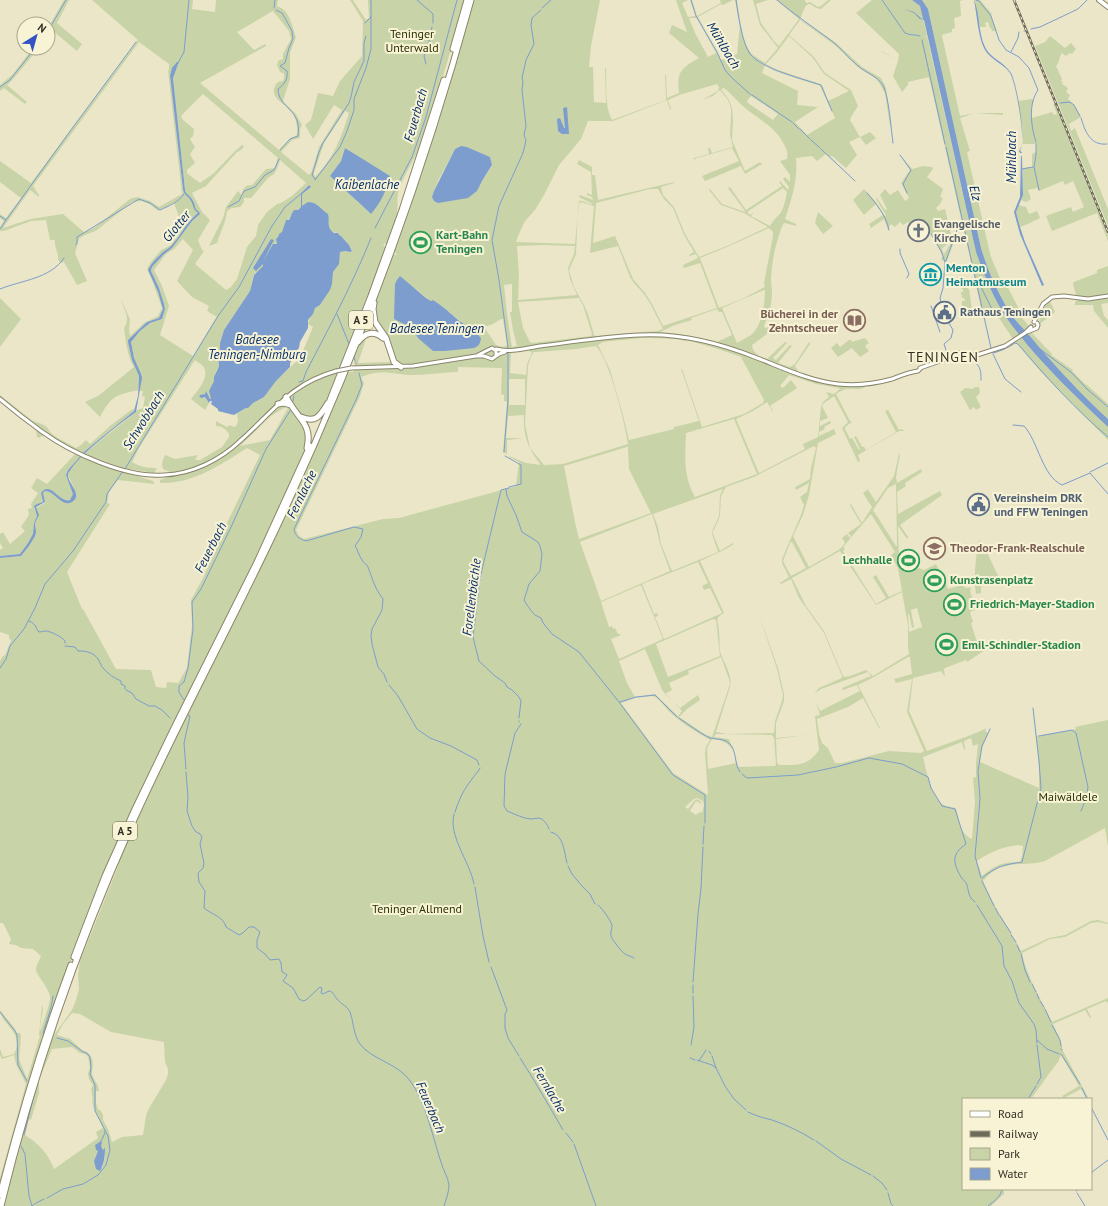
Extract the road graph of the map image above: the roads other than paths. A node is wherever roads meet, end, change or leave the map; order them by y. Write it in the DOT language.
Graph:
graph roads {
  1 [pos="467,0"];
  2 [pos="471,0"];
  3 [pos="1099,0"];
  4 [pos="1108,7"];
  5 [pos="374,296"];
  6 [pos="1108,296"];
  7 [pos="1036,322"];
  8 [pos="1032,328"];
  9 [pos="387,342"];
  10 [pos="356,344"];
  11 [pos="496,349"];
  12 [pos="487,350"];
  13 [pos="508,351"];
  14 [pos="476,356"];
  15 [pos="496,356"];
  16 [pos="487,357"];
  17 [pos="393,362"];
  18 [pos="401,367"];
  19 [pos="284,398"];
  20 [pos="0,399"];
  21 [pos="328,403"];
  22 [pos="278,404"];
  23 [pos="289,404"];
  24 [pos="301,417"];
  25 [pos="303,462"];
  26 [pos="0,1195"];
  27 [pos="1,1206"];
  1 -- 21 [label="highway, A 5"];
  2 -- 5 [label="highway, A 5"];
  3 -- 4 [label="main road"];
  5 -- 9 [label="highway, A 5"];
  5 -- 10 [label="highway, A 5"];
  6 -- 7 [label="main road"];
  7 -- 8 [label="main road"];
  7 -- 8 [label="main road"];
  8 -- 13 [label="main road"];
  9 -- 10 [label="highway"];
  9 -- 17 [label="highway"];
  10 -- 27 [label="highway, A 5"];
  11 -- 12 [label="main road"];
  11 -- 13 [label="main road"];
  11 -- 15 [label="main road"];
  12 -- 14 [label="main road"];
  12 -- 16 [label="main road"];
  13 -- 15 [label="main road"];
  14 -- 16 [label="main road"];
  14 -- 18 [label="main road"];
  15 -- 16 [label="main road"];
  17 -- 18 [label="highway"];
  17 -- 19 [label="main road, bridge"];
  19 -- 22 [label="main road"];
  19 -- 23 [label="highway"];
  20 -- 22 [label="main road"];
  21 -- 24 [label="highway"];
  21 -- 25 [label="highway, A 5"];
  22 -- 23 [label="highway"];
  23 -- 24 [label="highway"];
  24 -- 25 [label="highway, A 5"];
  25 -- 26 [label="highway, A 5"];
}
